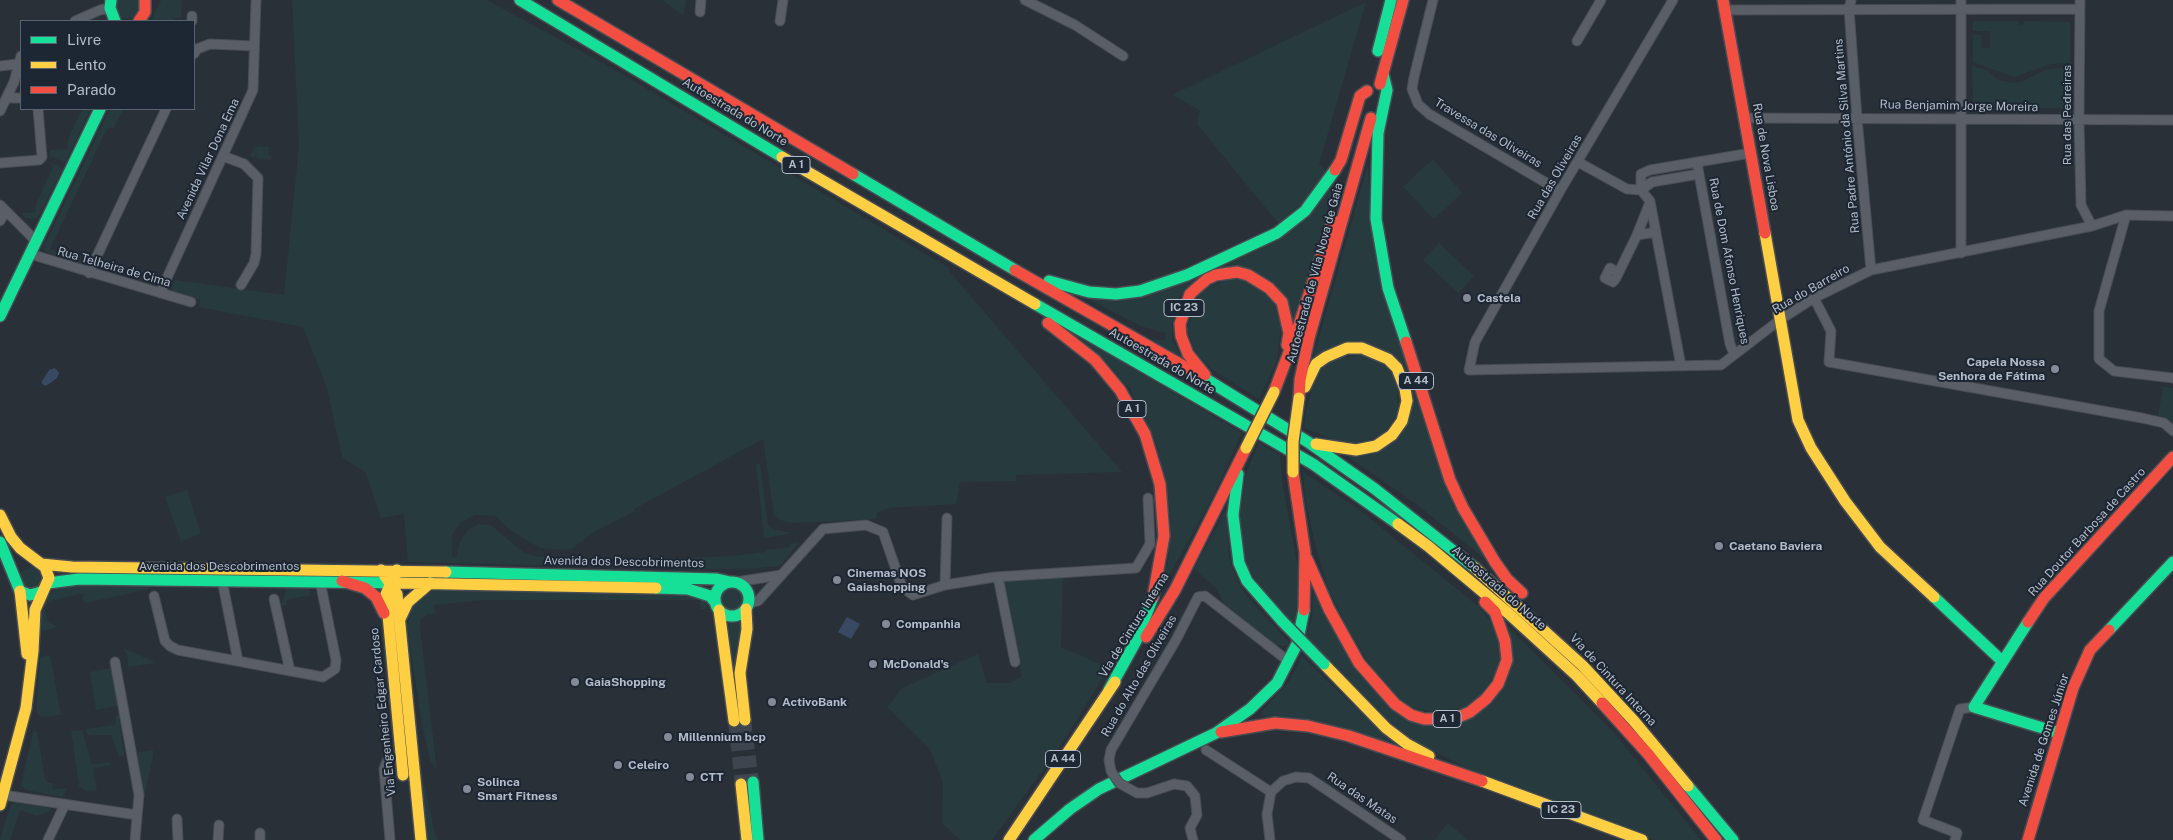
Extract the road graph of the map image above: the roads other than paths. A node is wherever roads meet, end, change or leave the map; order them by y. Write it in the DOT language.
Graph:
graph roads {
  1 [pos="146,0"];
  2 [pos="256,0"];
  3 [pos="520,0"];
  4 [pos="558,0"];
  5 [pos="701,0"];
  6 [pos="783,0"];
  7 [pos="1025,0"];
  8 [pos="1391,0"];
  9 [pos="1403,0"];
  10 [pos="1432,0"];
  11 [pos="1601,0"];
  12 [pos="1673,0"];
  13 [pos="1850,4"];
  14 [pos="1724,5"];
  15 [pos="1961,5"];
  16 [pos="2080,5"];
  17 [pos="113,10"];
  18 [pos="700,12"];
  19 [pos="78,20"];
  20 [pos="140,20"];
  21 [pos="780,21"];
  22 [pos="1577,41"];
  23 [pos="254,46"];
  24 [pos="195,50"];
  25 [pos="1122,56"];
  26 [pos="19,60"];
  27 [pos="0,66"];
  28 [pos="1383,74"];
  29 [pos="1367,92"];
  30 [pos="6,98"];
  31 [pos="20,98"];
  32 [pos="38,110"];
  33 [pos="100,110"];
  34 [pos="166,110"];
  35 [pos="0,111"];
  36 [pos="1745,118"];
  37 [pos="1857,118"];
  38 [pos="1962,118"];
  39 [pos="2079,120"];
  40 [pos="2173,120"];
  41 [pos="1751,153"];
  42 [pos="223,156"];
  43 [pos="1578,162"];
  44 [pos="0,163"];
  45 [pos="1697,163"];
  46 [pos="1650,170"];
  47 [pos="1699,174"];
  48 [pos="1652,182"];
  49 [pos="1560,190"];
  50 [pos="1641,190"];
  51 [pos="1650,201"];
  52 [pos="3,208"];
  53 [pos="2126,215"];
  54 [pos="2173,216"];
  55 [pos="0,221"];
  56 [pos="2092,226"];
  57 [pos="900,227"];
  58 [pos="1656,232"];
  59 [pos="1637,235"];
  60 [pos="36,241"];
  61 [pos="1961,253"];
  62 [pos="30,254"];
  63 [pos="1015,268"];
  64 [pos="1870,270"];
  65 [pos="89,273"];
  66 [pos="1618,273"];
  67 [pos="241,285"];
  68 [pos="160,293"];
  69 [pos="1814,298"];
  70 [pos="191,302"];
  71 [pos="0,316"];
  72 [pos="1781,319"];
  73 [pos="1734,354"];
  74 [pos="1284,366"];
  75 [pos="1681,366"];
  76 [pos="1469,370"];
  77 [pos="2173,378"];
  78 [pos="1218,386"];
  79 [pos="1300,398"];
  80 [pos="2173,431"];
  81 [pos="1308,442"];
  82 [pos="1243,453"];
  83 [pos="2173,457"];
  84 [pos="1148,498"];
  85 [pos="0,515"];
  86 [pos="947,518"];
  87 [pos="0,542"];
  88 [pos="1428,546"];
  89 [pos="1304,553"];
  90 [pos="38,562"];
  91 [pos="2173,562"];
  92 [pos="381,570"];
  93 [pos="397,570"];
  94 [pos="781,575"];
  95 [pos="14,576"];
  96 [pos="998,577"];
  97 [pos="222,580"];
  98 [pos="320,581"];
  99 [pos="342,581"];
  100 [pos="390,582"];
  101 [pos="733,582"];
  102 [pos="430,583"];
  103 [pos="945,585"];
  104 [pos="45,588"];
  105 [pos="20,591"];
  106 [pos="154,596"];
  107 [pos="274,599"];
  108 [pos="717,606"];
  109 [pos="748,606"];
  110 [pos="387,620"];
  111 [pos="399,621"];
  112 [pos="1568,652"];
  113 [pos="1282,656"];
  114 [pos="238,661"];
  115 [pos="2002,661"];
  116 [pos="115,662"];
  117 [pos="1015,662"];
  118 [pos="290,671"];
  119 [pos="30,678"];
  120 [pos="1109,690"];
  121 [pos="1974,707"];
  122 [pos="1216,733"];
  123 [pos="2059,733"];
  124 [pos="1206,750"];
  125 [pos="387,761"];
  126 [pos="1479,780"];
  127 [pos="1271,792"];
  128 [pos="2,800"];
  129 [pos="65,804"];
  130 [pos="137,816"];
  131 [pos="177,818"];
  132 [pos="218,825"];
  133 [pos="1016,828"];
  134 [pos="1388,836"];
  135 [pos="48,840"];
  136 [pos="135,840"];
  137 [pos="178,840"];
  138 [pos="218,840"];
  139 [pos="390,840"];
  140 [pos="410,840"];
  141 [pos="421,840"];
  142 [pos="748,840"];
  143 [pos="758,840"];
  144 [pos="1006,840"];
  145 [pos="1010,840"];
  146 [pos="1034,840"];
  147 [pos="1193,840"];
  148 [pos="1270,840"];
  149 [pos="1401,840"];
  150 [pos="1642,840"];
  151 [pos="1716,840"];
  152 [pos="1733,840"];
  153 [pos="1955,840"];
  154 [pos="2028,840"];
  1 -- 20 [label="main road"];
  2 -- 23 [label="street, Avenida Vilar Dona Ema"];
  3 -- 57 [label="main road, Autoestrada do Norte / A 1"];
  4 -- 63 [label="main road, Autoestrada do Norte / A 1"];
  5 -- 18 [label="street"];
  6 -- 21 [label="street"];
  7 -- 25 [label="street"];
  8 -- 29 [label="main road, Autoestrada de Vila Nova de Gaia / A 44"];
  9 -- 28 [label="main road, Autoestrada de Vila Nova de Gaia / A 44"];
  10 -- 49 [label="street, Travessa das Oliveiras"];
  11 -- 22 [label="street"];
  12 -- 43 [label="street, Rua das Oliveiras"];
  13 -- 14 [label="street"];
  13 -- 15 [label="street"];
  13 -- 37 [label="street, Rua Padre António da Silva Martins"];
  14 -- 36 [label="main road, Rua de Nova Lisboa"];
  15 -- 16 [label="street"];
  15 -- 38 [label="street"];
  16 -- 39 [label="street, Rua das Pedreiras"];
  17 -- 19 [label="street"];
  23 -- 24 [label="street"];
  23 -- 42 [label="street, Avenida Vilar Dona Ema"];
  26 -- 27 [label="street"];
  26 -- 30 [label="street"];
  28 -- 79 [label="main road, Autoestrada de Vila Nova de Gaia / A 44"];
  28 -- 112 [label="main road, A 44"];
  29 -- 63 [label="main road"];
  29 -- 74 [label="main road, Autoestrada de Vila Nova de Gaia / A 44"];
  30 -- 31 [label="street"];
  30 -- 35 [label="street"];
  32 -- 44 [label="street"];
  33 -- 60 [label="main road"];
  34 -- 65 [label="street"];
  36 -- 37 [label="street, Rua Benjamim Jorge Moreira"];
  36 -- 41 [label="main road, Rua de Nova Lisboa"];
  37 -- 38 [label="street, Rua Benjamim Jorge Moreira"];
  37 -- 64 [label="street, Rua Padre António da Silva Martins"];
  38 -- 39 [label="street, Rua Benjamim Jorge Moreira"];
  38 -- 61 [label="street"];
  39 -- 40 [label="street, Rua Benjamim Jorge Moreira"];
  39 -- 56 [label="street, Rua das Pedreiras"];
  41 -- 45 [label="street"];
  41 -- 72 [label="main road, Rua de Nova Lisboa"];
  42 -- 67 [label="street"];
  42 -- 68 [label="street, Avenida Vilar Dona Ema"];
  43 -- 49 [label="street, Rua das Oliveiras"];
  43 -- 50 [label="street"];
  45 -- 46 [label="street"];
  45 -- 47 [label="street, Rua de Dom Afonso Henriques"];
  46 -- 48 [label="street"];
  46 -- 50 [label="street"];
  47 -- 48 [label="street"];
  47 -- 73 [label="street, Rua de Dom Afonso Henriques"];
  48 -- 50 [label="street"];
  49 -- 76 [label="street, Rua das Oliveiras"];
  50 -- 51 [label="street"];
  51 -- 58 [label="street"];
  51 -- 59 [label="street"];
  52 -- 55 [label="street"];
  52 -- 60 [label="street"];
  53 -- 54 [label="street, Rua do Barreiro"];
  53 -- 56 [label="street, Rua do Barreiro"];
  53 -- 77 [label="street"];
  56 -- 61 [label="street, Rua do Barreiro"];
  57 -- 88 [label="main road, Autoestrada do Norte / A 1"];
  57 -- 120 [label="main road, A 1"];
  58 -- 59 [label="street"];
  58 -- 75 [label="street"];
  59 -- 66 [label="street"];
  60 -- 62 [label="main road"];
  61 -- 64 [label="street, Rua do Barreiro"];
  62 -- 65 [label="street, Rua Telheira de Cima"];
  62 -- 71 [label="main road"];
  63 -- 78 [label="main road, Autoestrada do Norte / A 1"];
  64 -- 69 [label="street, Rua do Barreiro"];
  65 -- 68 [label="street, Rua Telheira de Cima"];
  68 -- 70 [label="street, Rua Telheira de Cima"];
  69 -- 72 [label="street, Rua do Barreiro"];
  69 -- 80 [label="street"];
  72 -- 73 [label="street, Rua do Barreiro"];
  72 -- 115 [label="main road, Rua de Nova Lisboa"];
  73 -- 75 [label="street, Rua do Barreiro"];
  74 -- 78 [label="main road, IC 23"];
  74 -- 82 [label="main road, Via de Cintura Interna / A 44, bridge"];
  75 -- 76 [label="street, Rua do Barreiro"];
  78 -- 81 [label="main road, Via de Cintura Interna / A 1"];
  79 -- 81 [label="main road"];
  79 -- 89 [label="main road, Autoestrada de Vila Nova de Gaia / A 44, bridge"];
  81 -- 112 [label="main road, Via de Cintura Interna / A 1"];
  82 -- 120 [label="main road, Via de Cintura Interna / A 44"];
  82 -- 126 [label="main road, bridge"];
  83 -- 115 [label="main road, Rua Doutor Barbosa de Castro"];
  84 -- 96 [label="street"];
  85 -- 90 [label="main road"];
  86 -- 103 [label="street"];
  87 -- 95 [label="main road"];
  88 -- 89 [label="main road, A 1"];
  88 -- 151 [label="main road, Autoestrada do Norte / A 1"];
  89 -- 122 [label="main road, Autoestrada de Vila Nova de Gaia / A 44"];
  90 -- 92 [label="main road, Avenida dos Descobrimentos"];
  90 -- 95 [label="main road"];
  90 -- 104 [label="main road"];
  91 -- 123 [label="main road, Avenida de Gomes Júnior"];
  92 -- 93 [label="main road, Avenida dos Descobrimentos"];
  92 -- 100 [label="main road"];
  93 -- 100 [label="main road"];
  93 -- 101 [label="main road, Avenida dos Descobrimentos"];
  94 -- 101 [label="street"];
  94 -- 103 [label="street"];
  94 -- 109 [label="street"];
  95 -- 105 [label="main road"];
  96 -- 103 [label="street"];
  96 -- 117 [label="street"];
  97 -- 98 [label="main road, Avenida dos Descobrimentos"];
  97 -- 104 [label="main road, Avenida dos Descobrimentos"];
  97 -- 114 [label="street"];
  98 -- 99 [label="main road, Avenida dos Descobrimentos"];
  98 -- 118 [label="street"];
  99 -- 100 [label="main road, Avenida dos Descobrimentos"];
  99 -- 110 [label="main road"];
  100 -- 102 [label="main road, Avenida dos Descobrimentos"];
  100 -- 110 [label="main road, Via Engenheiro Edgar Cardoso"];
  100 -- 111 [label="main road, Via Engenheiro Edgar Cardoso"];
  101 -- 108 [label="main road"];
  101 -- 109 [label="main road"];
  102 -- 108 [label="main road, Avenida dos Descobrimentos"];
  102 -- 111 [label="main road"];
  104 -- 105 [label="main road"];
  104 -- 119 [label="main road"];
  105 -- 119 [label="main road"];
  106 -- 114 [label="street"];
  107 -- 118 [label="street"];
  108 -- 109 [label="main road"];
  108 -- 109 [label="main road"];
  110 -- 140 [label="main road, Via Engenheiro Edgar Cardoso"];
  111 -- 141 [label="main road, Via Engenheiro Edgar Cardoso"];
  112 -- 152 [label="main road, Via de Cintura Interna / A 1"];
  113 -- 147 [label="street, Rua do Alto das Oliveiras, bridge"];
  114 -- 118 [label="street"];
  115 -- 121 [label="main road, Rua Doutor Barbosa de Castro"];
  116 -- 130 [label="street"];
  119 -- 128 [label="main road"];
  120 -- 133 [label="main road, Via de Cintura Interna / A 44"];
  121 -- 123 [label="main road"];
  121 -- 153 [label="street, Rua Doutor Barbosa de Castro"];
  122 -- 126 [label="main road, IC 23"];
  122 -- 146 [label="main road, A 44"];
  123 -- 154 [label="main road, Avenida de Gomes Júnior"];
  124 -- 127 [label="street"];
  125 -- 139 [label="street"];
  126 -- 150 [label="main road, IC 23"];
  127 -- 134 [label="street, Rua das Matas"];
  127 -- 148 [label="street"];
  128 -- 129 [label="street"];
  129 -- 130 [label="street"];
  129 -- 135 [label="street"];
  130 -- 136 [label="street"];
  131 -- 137 [label="street"];
  132 -- 138 [label="street"];
  133 -- 144 [label="main road"];
  133 -- 145 [label="main road, Via de Cintura Interna / A 44"];
  134 -- 149 [label="street, Rua das Matas"];
  142 -- 143 [label="main road"];
}
